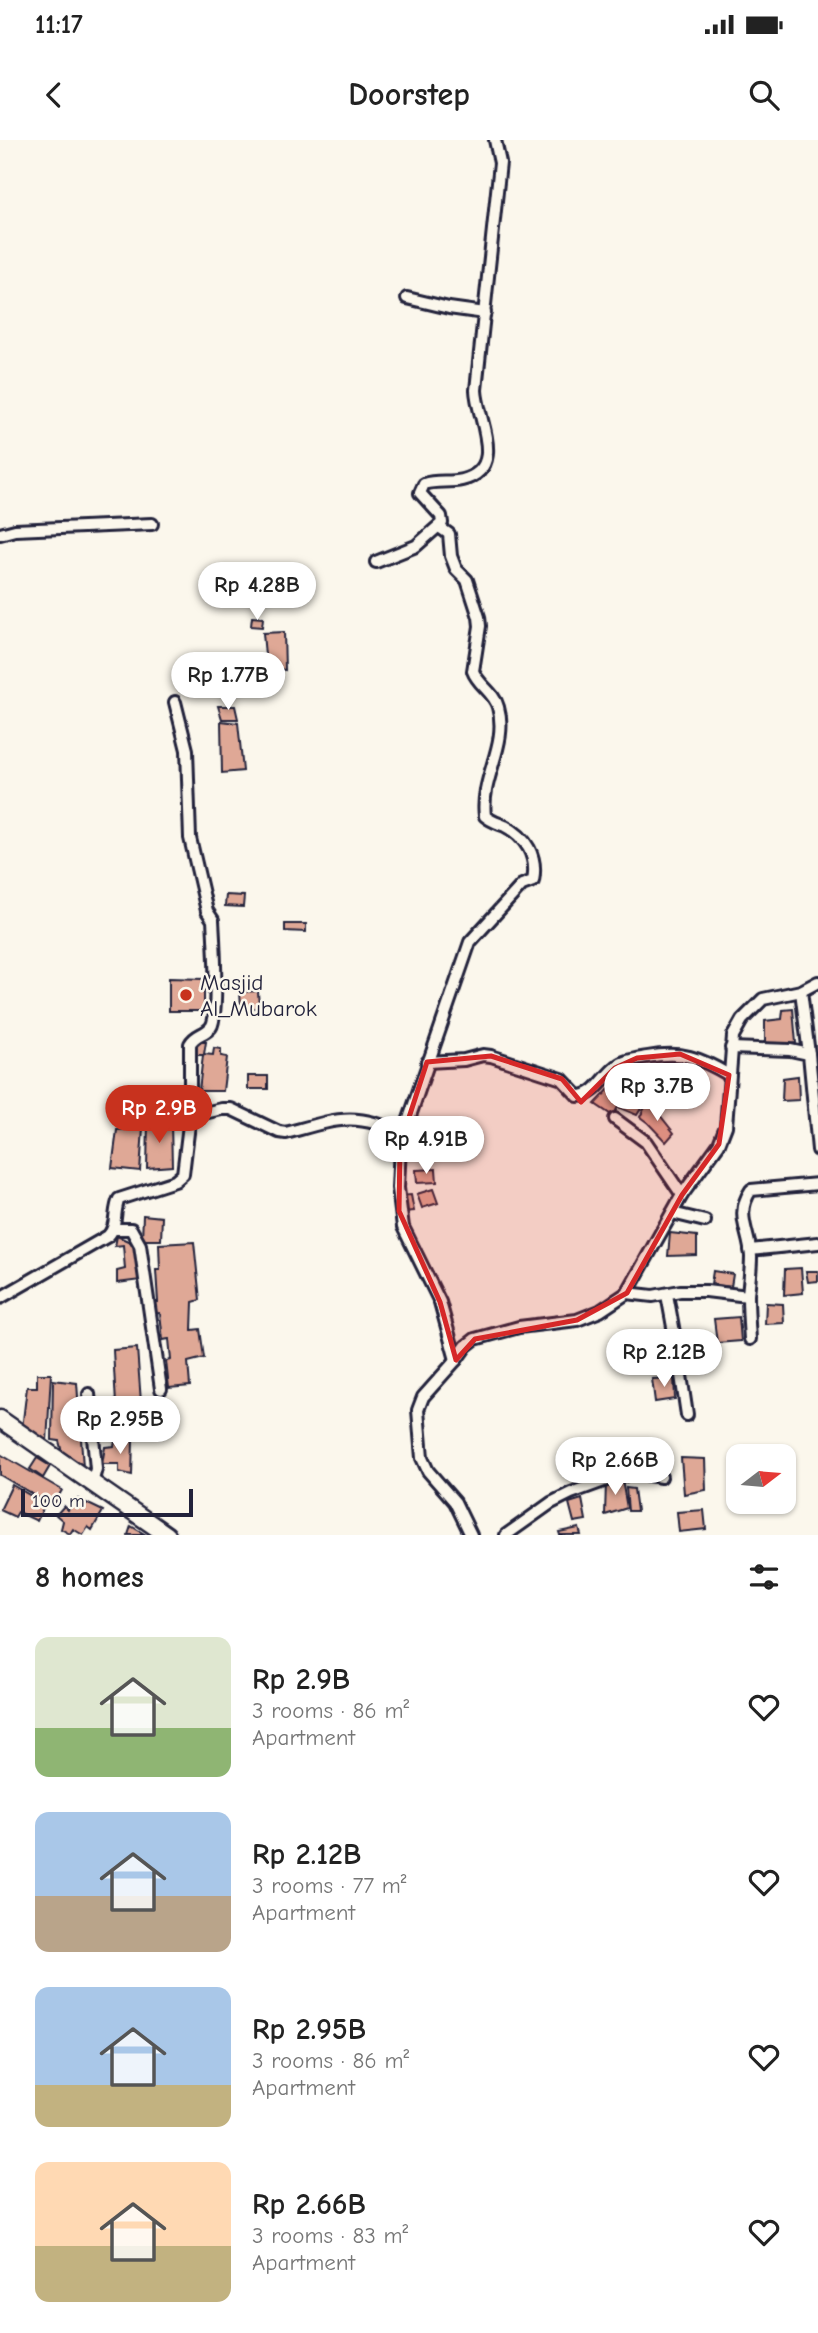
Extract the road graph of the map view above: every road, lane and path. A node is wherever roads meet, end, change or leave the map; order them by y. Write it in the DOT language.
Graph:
graph roads {
  1 [pos="495,140"];
  2 [pos="407,298"];
  3 [pos="485,313"];
  4 [pos="152,524"];
  5 [pos="439,527"];
  6 [pos="0,534"];
  7 [pos="376,562"];
  8 [pos="175,702"];
  9 [pos="818,982"];
  10 [pos="801,991"];
  11 [pos="731,1048"];
  12 [pos="809,1054"];
  13 [pos="427,1062"];
  14 [pos="815,1070"];
  15 [pos="729,1075"];
  16 [pos="816,1113"];
  17 [pos="190,1116"];
  18 [pos="615,1119"];
  19 [pos="403,1135"];
  20 [pos="818,1150"];
  21 [pos="818,1184"];
  22 [pos="682,1195"];
  23 [pos="672,1213"];
  24 [pos="705,1221"];
  25 [pos="114,1229"];
  26 [pos="818,1243"];
  27 [pos="750,1250"];
  28 [pos="627,1293"];
  29 [pos="667,1295"];
  30 [pos="748,1296"];
  31 [pos="0,1298"];
  32 [pos="750,1339"];
  33 [pos="456,1360"];
  34 [pos="161,1389"];
  35 [pos="89,1394"];
  36 [pos="687,1415"];
  37 [pos="0,1419"];
  38 [pos="661,1477"];
  39 [pos="92,1483"];
  40 [pos="166,1535"];
  41 [pos="471,1535"];
  42 [pos="506,1535"];
  1 -- 3 [label="street"];
  2 -- 3 [label="street"];
  3 -- 5 [label="street"];
  4 -- 6 [label="street"];
  5 -- 7 [label="street"];
  5 -- 13 [label="street"];
  8 -- 17 [label="street"];
  9 -- 10 [label="street"];
  10 -- 11 [label="street"];
  10 -- 12 [label="street"];
  11 -- 12 [label="street"];
  11 -- 15 [label="street"];
  12 -- 14 [label="street"];
  13 -- 15 [label="street"];
  13 -- 19 [label="street"];
  14 -- 16 [label="street"];
  15 -- 22 [label="street"];
  16 -- 20 [label="street"];
  17 -- 19 [label="street"];
  17 -- 25 [label="street"];
  18 -- 22 [label="street"];
  19 -- 33 [label="street"];
  21 -- 27 [label="street"];
  22 -- 23 [label="street"];
  23 -- 24 [label="street"];
  23 -- 28 [label="street"];
  25 -- 31 [label="street"];
  25 -- 34 [label="street"];
  26 -- 27 [label="street"];
  27 -- 30 [label="street"];
  28 -- 29 [label="street"];
  28 -- 33 [label="street"];
  29 -- 30 [label="street"];
  29 -- 36 [label="street"];
  30 -- 32 [label="street"];
  33 -- 41 [label="street"];
  35 -- 39 [label="street"];
  37 -- 39 [label="street"];
  38 -- 42 [label="street"];
  39 -- 40 [label="street"];
}
